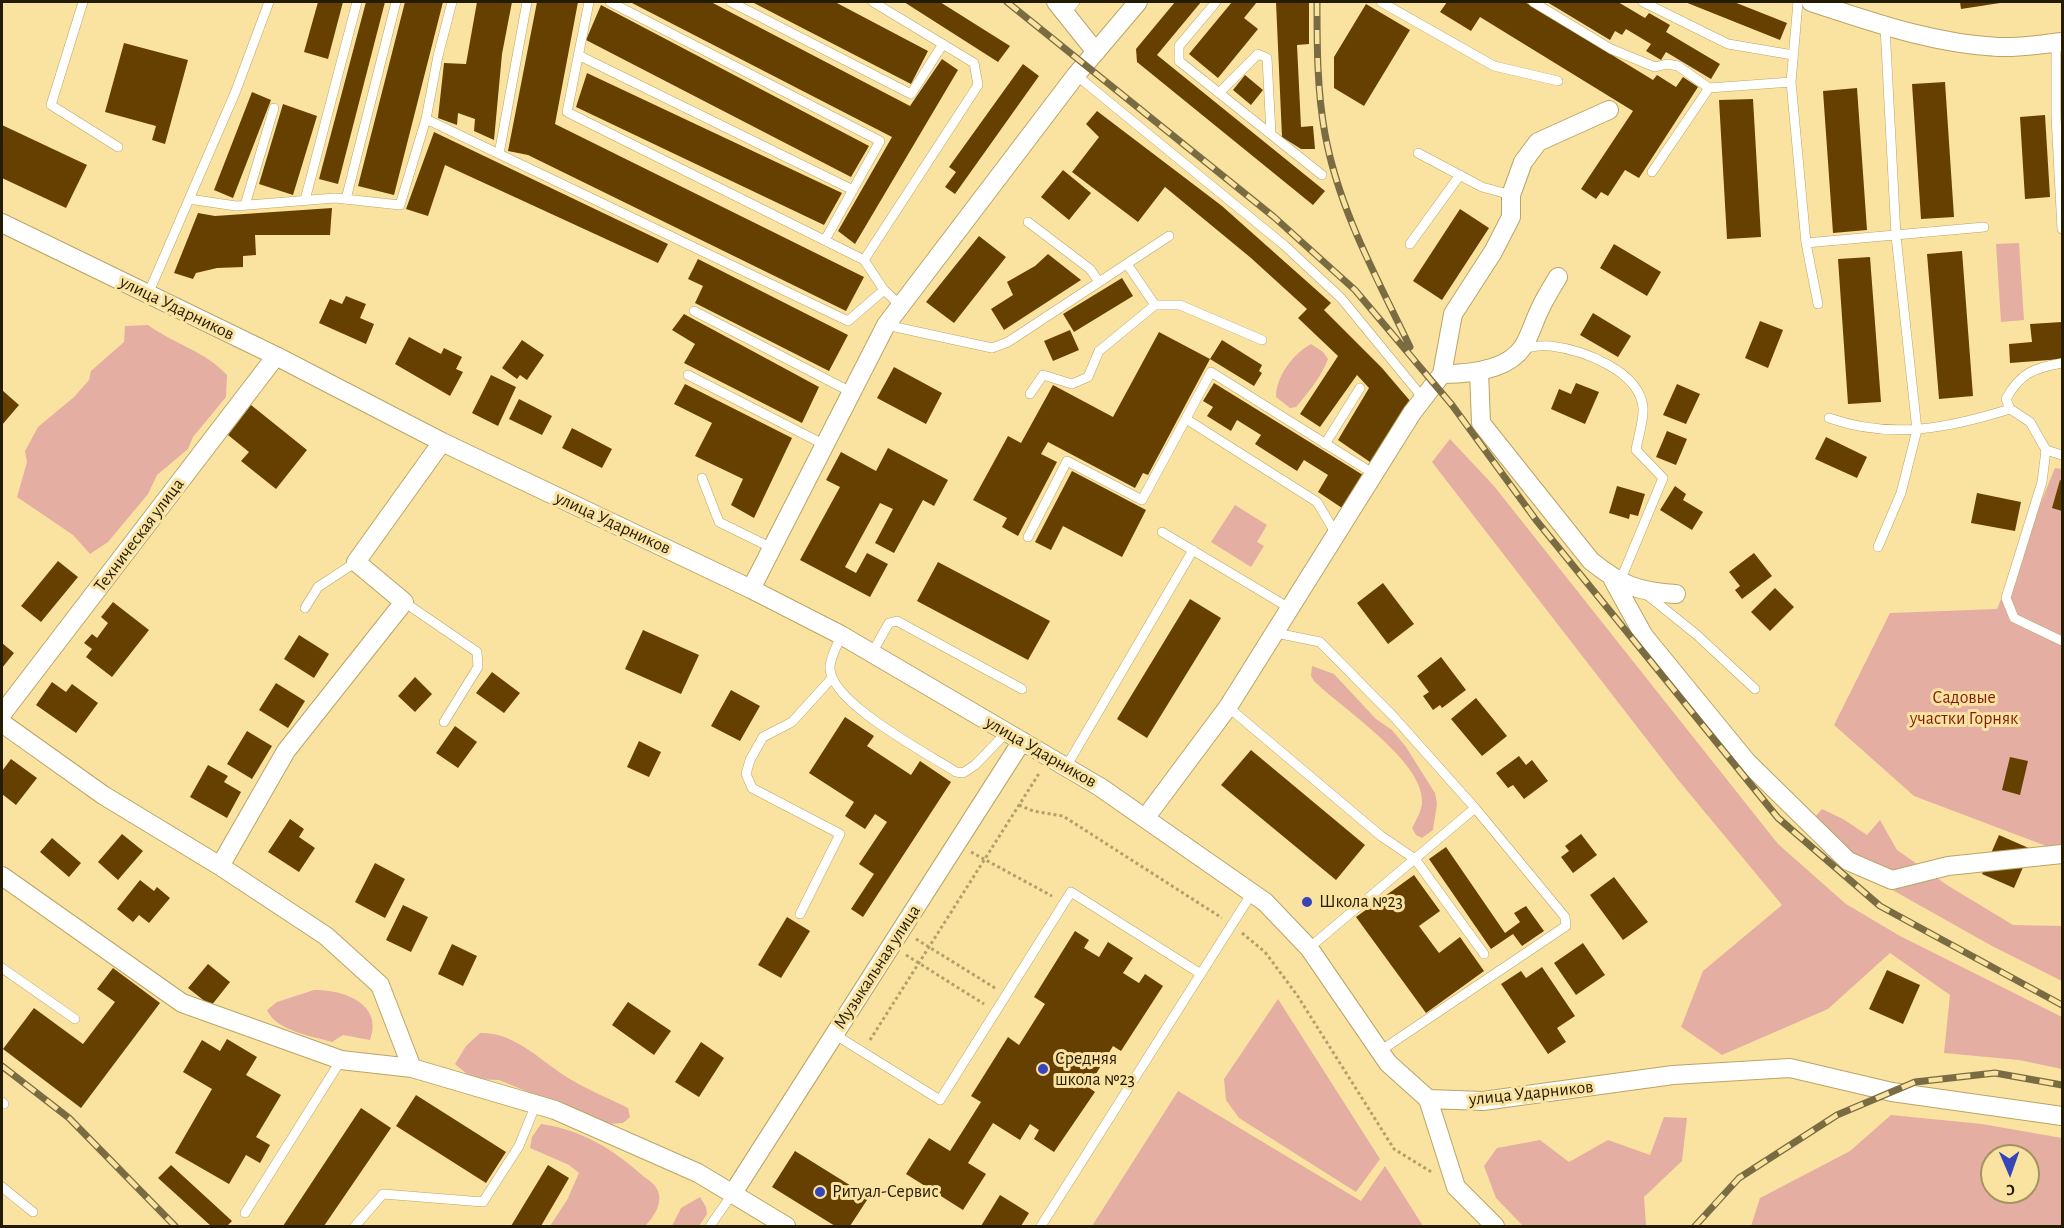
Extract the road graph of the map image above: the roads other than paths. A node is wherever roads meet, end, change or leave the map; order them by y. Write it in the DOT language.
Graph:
graph roads {
  1 [pos="83,2"];
  2 [pos="269,2"];
  3 [pos="357,2"];
  4 [pos="396,2"];
  5 [pos="452,2"];
  6 [pos="527,2"];
  7 [pos="588,2"];
  8 [pos="610,2"];
  9 [pos="731,2"];
  10 [pos="873,2"];
  11 [pos="1138,2"];
  12 [pos="1216,2"];
  13 [pos="1381,2"];
  14 [pos="1533,2"];
  15 [pos="1643,2"];
  16 [pos="1798,2"];
  17 [pos="1811,2"];
  18 [pos="1066,6"];
  19 [pos="1885,26"];
  20 [pos="2059,42"];
  21 [pos="943,44"];
  22 [pos="1096,52"];
  23 [pos="578,54"];
  24 [pos="1793,55"];
  25 [pos="1076,75"];
  26 [pos="1558,81"];
  27 [pos="1791,82"];
  28 [pos="1709,88"];
  29 [pos="1219,93"];
  30 [pos="274,108"];
  31 [pos="1609,110"];
  32 [pos="426,119"];
  33 [pos="1271,134"];
  34 [pos="118,147"];
  35 [pos="1418,153"];
  36 [pos="499,154"];
  37 [pos="1652,172"];
  38 [pos="1322,175"];
  39 [pos="1460,175"];
  40 [pos="853,190"];
  41 [pos="1511,195"];
  42 [pos="189,199"];
  43 [pos="346,199"];
  44 [pos="305,200"];
  45 [pos="245,205"];
  46 [pos="1029,222"];
  47 [pos="2,223"];
  48 [pos="1984,227"];
  49 [pos="2062,229"];
  50 [pos="1169,236"];
  51 [pos="1896,236"];
  52 [pos="825,240"];
  53 [pos="1806,243"];
  54 [pos="1410,244"];
  55 [pos="864,260"];
  56 [pos="1126,264"];
  57 [pos="1558,277"];
  58 [pos="1099,282"];
  59 [pos="884,290"];
  60 [pos="148,294"];
  61 [pos="1818,304"];
  62 [pos="900,305"];
  63 [pos="1155,305"];
  64 [pos="694,311"];
  65 [pos="886,325"];
  66 [pos="1262,340"];
  67 [pos="1523,348"];
  68 [pos="276,356"];
  69 [pos="2062,363"];
  70 [pos="1479,370"];
  71 [pos="1442,374"];
  72 [pos="688,375"];
  73 [pos="1360,388"];
  74 [pos="851,392"];
  75 [pos="1030,394"];
  76 [pos="1424,398"];
  77 [pos="2010,409"];
  78 [pos="1829,418"];
  79 [pos="1186,419"];
  80 [pos="1917,430"];
  81 [pos="442,441"];
  82 [pos="1325,444"];
  83 [pos="825,445"];
  84 [pos="2046,450"];
  85 [pos="2062,455"];
  86 [pos="1374,474"];
  87 [pos="702,478"];
  88 [pos="1162,532"];
  89 [pos="1336,535"];
  90 [pos="1028,537"];
  91 [pos="1878,547"];
  92 [pos="772,548"];
  93 [pos="1193,550"];
  94 [pos="356,562"];
  95 [pos="1613,580"];
  96 [pos="751,589"];
  97 [pos="1643,592"];
  98 [pos="1676,594"];
  99 [pos="404,602"];
  100 [pos="305,608"];
  101 [pos="1291,609"];
  102 [pos="1276,633"];
  103 [pos="841,635"];
  104 [pos="2062,641"];
  105 [pos="872,653"];
  106 [pos="832,678"];
  107 [pos="1022,688"];
  108 [pos="1755,689"];
  109 [pos="1228,706"];
  110 [pos="2,714"];
  111 [pos="444,722"];
  112 [pos="2,723"];
  113 [pos="1014,736"];
  114 [pos="1066,767"];
  115 [pos="1475,808"];
  116 [pos="1146,817"];
  117 [pos="2062,854"];
  118 [pos="1415,859"];
  119 [pos="220,866"];
  120 [pos="2,876"];
  121 [pos="1252,893"];
  122 [pos="800,914"];
  123 [pos="1309,948"];
  124 [pos="1484,954"];
  125 [pos="2,968"];
  126 [pos="1201,974"];
  127 [pos="75,1019"];
  128 [pos="834,1034"];
  129 [pos="1380,1051"];
  130 [pos="341,1060"];
  131 [pos="412,1068"];
  132 [pos="1428,1099"];
  133 [pos="536,1104"];
  134 [pos="2062,1116"];
  135 [pos="2,1187"];
  136 [pos="733,1193"];
  137 [pos="33,1212"];
  138 [pos="245,1213"];
  139 [pos="355,1227"];
  140 [pos="710,1227"];
  141 [pos="786,1227"];
  142 [pos="1041,1227"];
  143 [pos="1495,1227"];
  1 -- 34 [label="lane"];
  2 -- 42 [label="lane"];
  3 -- 44 [label="lane"];
  4 -- 43 [label="lane"];
  5 -- 32 [label="lane"];
  6 -- 36 [label="lane"];
  7 -- 23 [label="lane"];
  8 -- 40 [label="lane"];
  9 -- 21 [label="lane"];
  10 -- 21 [label="lane"];
  11 -- 22 [label="street"];
  12 -- 29 [label="lane"];
  13 -- 26 [label="lane"];
  14 -- 28 [label="lane"];
  15 -- 24 [label="lane"];
  16 -- 24 [label="lane"];
  17 -- 19 [label="street"];
  18 -- 22 [label="street"];
  19 -- 20 [label="street"];
  19 -- 51 [label="lane"];
  20 -- 49 [label="lane"];
  21 -- 55 [label="lane"];
  22 -- 25 [label="street"];
  23 -- 40 [label="lane"];
  23 -- 52 [label="lane"];
  24 -- 27 [label="lane"];
  25 -- 62 [label="street"];
  25 -- 76 [label="lane"];
  27 -- 28 [label="lane"];
  27 -- 53 [label="lane"];
  28 -- 37 [label="lane"];
  29 -- 33 [label="lane"];
  29 -- 33 [label="lane"];
  30 -- 45 [label="lane"];
  31 -- 41 [label="street"];
  32 -- 36 [label="lane"];
  32 -- 43 [label="lane"];
  33 -- 38 [label="lane"];
  35 -- 39 [label="lane"];
  36 -- 59 [label="lane"];
  39 -- 41 [label="lane"];
  39 -- 54 [label="lane"];
  40 -- 52 [label="lane"];
  41 -- 71 [label="street"];
  42 -- 45 [label="lane"];
  42 -- 60 [label="lane"];
  43 -- 44 [label="lane"];
  44 -- 45 [label="lane"];
  46 -- 58 [label="lane"];
  47 -- 60 [label="street, улица Ударников"];
  48 -- 51 [label="lane"];
  50 -- 56 [label="lane"];
  51 -- 53 [label="lane"];
  51 -- 80 [label="lane"];
  52 -- 55 [label="lane"];
  53 -- 61 [label="lane"];
  55 -- 59 [label="lane"];
  56 -- 58 [label="lane"];
  56 -- 63 [label="lane"];
  57 -- 67 [label="street"];
  58 -- 65 [label="lane"];
  59 -- 62 [label="lane"];
  60 -- 68 [label="street, улица Ударников"];
  62 -- 65 [label="street"];
  63 -- 66 [label="lane"];
  63 -- 75 [label="lane"];
  64 -- 74 [label="lane"];
  65 -- 74 [label="street"];
  67 -- 70 [label="street"];
  67 -- 95 [label="lane"];
  68 -- 81 [label="street, улица Ударников"];
  68 -- 110 [label="street, Техническая улица"];
  69 -- 77 [label="lane"];
  70 -- 71 [label="street"];
  70 -- 95 [label="street"];
  71 -- 76 [label="street"];
  72 -- 83 [label="lane"];
  73 -- 82 [label="lane"];
  74 -- 83 [label="street"];
  76 -- 86 [label="street"];
  77 -- 80 [label="lane"];
  77 -- 84 [label="lane"];
  78 -- 80 [label="lane"];
  79 -- 82 [label="lane"];
  79 -- 89 [label="lane"];
  79 -- 90 [label="lane"];
  80 -- 91 [label="lane"];
  81 -- 94 [label="street"];
  81 -- 96 [label="street, улица Ударников"];
  82 -- 86 [label="lane"];
  83 -- 92 [label="street"];
  84 -- 85 [label="lane"];
  84 -- 104 [label="lane"];
  86 -- 89 [label="street"];
  87 -- 92 [label="lane"];
  88 -- 93 [label="lane"];
  89 -- 101 [label="street"];
  92 -- 96 [label="street"];
  93 -- 101 [label="lane"];
  93 -- 114 [label="lane"];
  94 -- 99 [label="street"];
  94 -- 100 [label="lane"];
  95 -- 97 [label="street"];
  95 -- 117 [label="street"];
  96 -- 103 [label="street, улица Ударников"];
  97 -- 98 [label="street"];
  97 -- 108 [label="lane"];
  99 -- 111 [label="lane"];
  99 -- 119 [label="street"];
  101 -- 102 [label="street"];
  102 -- 109 [label="street"];
  102 -- 115 [label="lane"];
  103 -- 105 [label="street, улица Ударников"];
  103 -- 106 [label="lane"];
  105 -- 107 [label="lane"];
  105 -- 113 [label="street, улица Ударников"];
  106 -- 113 [label="lane"];
  106 -- 122 [label="lane"];
  109 -- 116 [label="street"];
  109 -- 118 [label="lane"];
  112 -- 119 [label="street"];
  113 -- 114 [label="street, улица Ударников"];
  113 -- 128 [label="street, Музыкальная улица"];
  114 -- 116 [label="street, улица Ударников"];
  115 -- 118 [label="lane"];
  115 -- 129 [label="lane"];
  116 -- 121 [label="street, улица Ударников"];
  118 -- 123 [label="lane"];
  118 -- 124 [label="lane"];
  119 -- 131 [label="street"];
  120 -- 130 [label="street"];
  121 -- 123 [label="street, улица Ударников"];
  121 -- 126 [label="lane"];
  123 -- 129 [label="street, улица Ударников"];
  125 -- 127 [label="lane"];
  126 -- 128 [label="lane"];
  126 -- 142 [label="lane"];
  128 -- 136 [label="street, Музыкальная улица"];
  129 -- 132 [label="street, улица Ударников"];
  130 -- 131 [label="street"];
  130 -- 138 [label="lane"];
  131 -- 133 [label="street"];
  132 -- 134 [label="street, улица Ударников"];
  132 -- 143 [label="street"];
  133 -- 136 [label="street"];
  133 -- 139 [label="lane"];
  135 -- 137 [label="lane"];
  136 -- 140 [label="lane"];
  136 -- 141 [label="street"];
}
